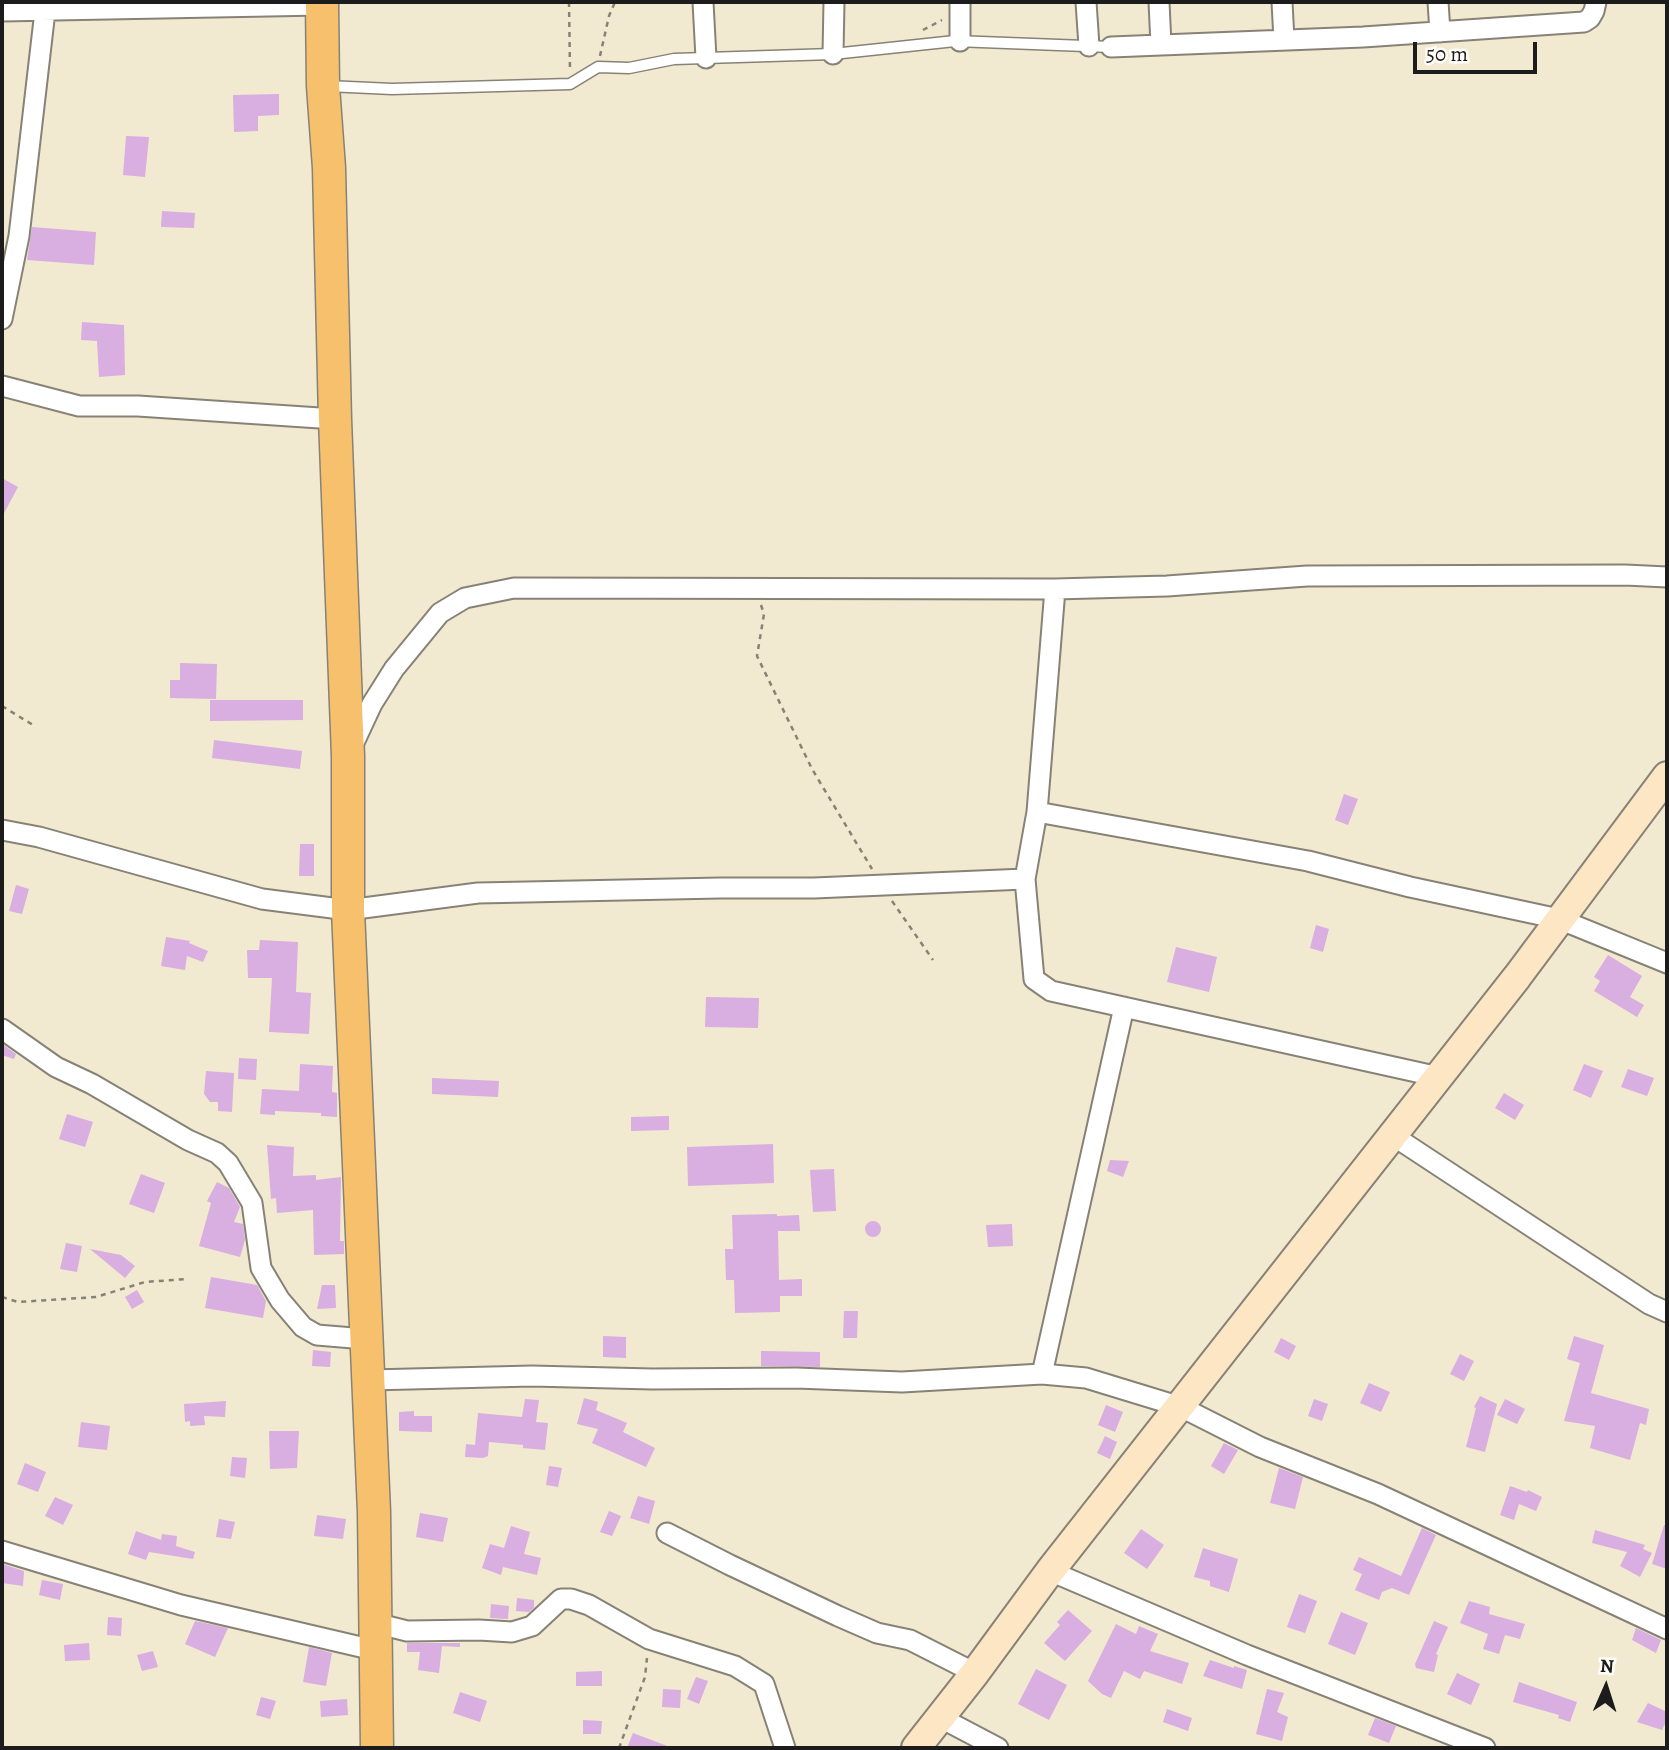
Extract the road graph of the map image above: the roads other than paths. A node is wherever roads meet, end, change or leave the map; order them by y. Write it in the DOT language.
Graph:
graph roads {
  1 [pos="703,2"];
  2 [pos="834,2"];
  3 [pos="1086,2"];
  4 [pos="1159,2"];
  5 [pos="1282,2"];
  6 [pos="1438,2"];
  7 [pos="1596,2"];
  8 [pos="322,4"];
  9 [pos="960,5"];
  10 [pos="2,11"];
  11 [pos="45,11"];
  12 [pos="1440,32"];
  13 [pos="1284,40"];
  14 [pos="960,41"];
  15 [pos="1161,45"];
  16 [pos="1089,46"];
  17 [pos="1111,47"];
  18 [pos="833,54"];
  19 [pos="706,58"];
  20 [pos="323,86"];
  21 [pos="2,319"];
  22 [pos="2,386"];
  23 [pos="335,419"];
  24 [pos="1667,577"];
  25 [pos="1055,589"];
  26 [pos="348,756"];
  27 [pos="1663,789"];
  28 [pos="1037,812"];
  29 [pos="2,830"];
  30 [pos="1025,879"];
  31 [pos="348,910"];
  32 [pos="1559,919"];
  33 [pos="1667,963"];
  34 [pos="1124,1007"];
  35 [pos="2,1029"];
  36 [pos="1439,1077"];
  37 [pos="1392,1135"];
  38 [pos="1667,1312"];
  39 [pos="365,1339"];
  40 [pos="1041,1374"];
  41 [pos="370,1380"];
  42 [pos="1181,1406"];
  43 [pos="667,1533"];
  44 [pos="2,1551"];
  45 [pos="1050,1571"];
  46 [pos="1667,1629"];
  47 [pos="377,1637"];
  48 [pos="975,1674"];
  49 [pos="941,1718"];
  50 [pos="377,1748"];
  51 [pos="785,1748"];
  52 [pos="916,1748"];
  53 [pos="998,1748"];
  54 [pos="1485,1748"];
  1 -- 19 [label="street"];
  2 -- 18 [label="street"];
  3 -- 16 [label="street"];
  4 -- 15 [label="street"];
  5 -- 13 [label="street"];
  6 -- 12 [label="street"];
  7 -- 12 [label="street"];
  8 -- 11 [label="street"];
  8 -- 20 [label="main road"];
  9 -- 14 [label="street"];
  10 -- 11 [label="street"];
  11 -- 21 [label="street"];
  12 -- 13 [label="street"];
  13 -- 15 [label="street"];
  14 -- 16 [label="lane"];
  14 -- 18 [label="lane"];
  15 -- 17 [label="street"];
  16 -- 17 [label="lane"];
  18 -- 19 [label="lane"];
  19 -- 20 [label="lane"];
  20 -- 23 [label="main road"];
  22 -- 23 [label="street"];
  23 -- 26 [label="main road"];
  24 -- 25 [label="street"];
  25 -- 26 [label="street"];
  25 -- 28 [label="street"];
  26 -- 31 [label="main road"];
  27 -- 32 [label="street"];
  28 -- 30 [label="street"];
  28 -- 32 [label="street"];
  29 -- 31 [label="street"];
  30 -- 31 [label="street"];
  30 -- 34 [label="street"];
  31 -- 39 [label="main road"];
  32 -- 33 [label="street"];
  32 -- 36 [label="street"];
  34 -- 36 [label="street"];
  34 -- 40 [label="street"];
  35 -- 39 [label="street"];
  36 -- 37 [label="street"];
  37 -- 38 [label="street"];
  37 -- 42 [label="street"];
  39 -- 41 [label="main road"];
  40 -- 41 [label="street"];
  40 -- 42 [label="street"];
  41 -- 47 [label="main road"];
  42 -- 45 [label="street"];
  42 -- 46 [label="street"];
  43 -- 48 [label="street"];
  44 -- 47 [label="street"];
  45 -- 48 [label="street"];
  45 -- 54 [label="street"];
  47 -- 50 [label="main road"];
  47 -- 51 [label="street"];
  48 -- 49 [label="street"];
  49 -- 52 [label="street"];
  49 -- 53 [label="street"];
}
